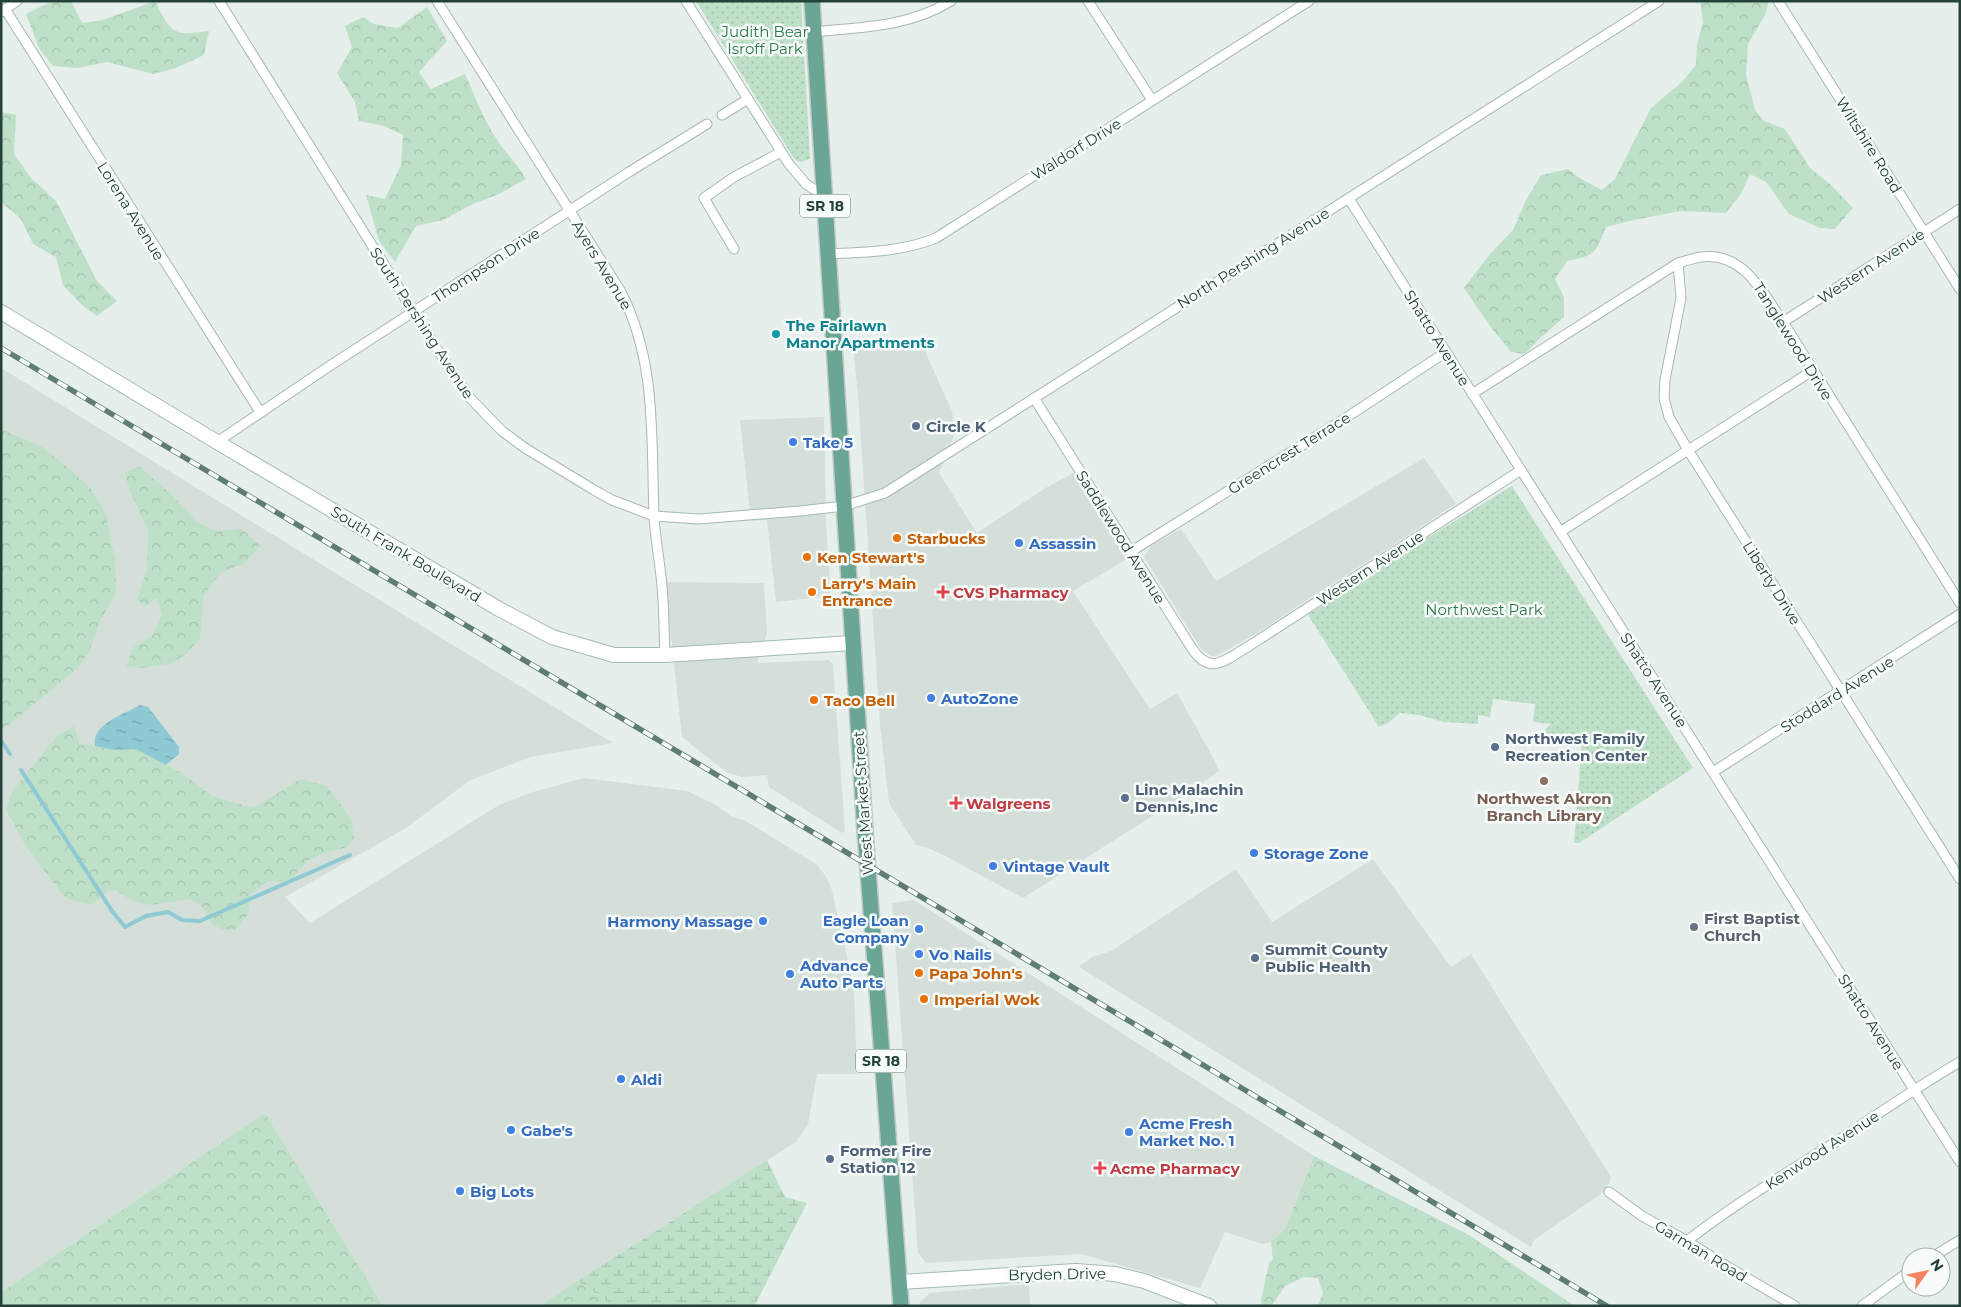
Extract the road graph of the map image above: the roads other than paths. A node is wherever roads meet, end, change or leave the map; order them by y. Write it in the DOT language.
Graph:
graph roads {
  1 [pos="18,1"];
  2 [pos="218,1"];
  3 [pos="437,1"];
  4 [pos="686,1"];
  5 [pos="812,1"];
  6 [pos="951,1"];
  7 [pos="1088,1"];
  8 [pos="1309,1"];
  9 [pos="1659,1"];
  10 [pos="1778,1"];
  11 [pos="3,10"];
  12 [pos="814,32"];
  13 [pos="748,99"];
  14 [pos="1152,100"];
  15 [pos="722,115"];
  16 [pos="707,124"];
  17 [pos="781,152"];
  18 [pos="824,196"];
  19 [pos="1349,199"];
  20 [pos="1960,209"];
  21 [pos="569,211"];
  22 [pos="1924,232"];
  23 [pos="734,249"];
  24 [pos="828,254"];
  25 [pos="1678,263"];
  26 [pos="1960,289"];
  27 [pos="1,312"];
  28 [pos="414,312"];
  29 [pos="1783,322"];
  30 [pos="1446,352"];
  31 [pos="1812,371"];
  32 [pos="1472,394"];
  33 [pos="1034,398"];
  34 [pos="260,412"];
  35 [pos="217,442"];
  36 [pos="1688,450"];
  37 [pos="1520,470"];
  38 [pos="844,506"];
  39 [pos="654,516"];
  40 [pos="1560,532"];
  41 [pos="1130,552"];
  42 [pos="1960,603"];
  43 [pos="1960,614"];
  44 [pos="852,642"];
  45 [pos="665,655"];
  46 [pos="1217,664"];
  47 [pos="1840,691"];
  48 [pos="1713,772"];
  49 [pos="1960,879"];
  50 [pos="1960,1062"];
  51 [pos="1914,1089"];
  52 [pos="1960,1162"];
  53 [pos="1609,1192"];
  54 [pos="1687,1240"];
  55 [pos="1960,1240"];
  56 [pos="1948,1247"];
  57 [pos="1901,1277"];
  58 [pos="900,1282"];
  59 [pos="901,1306"];
  60 [pos="1209,1306"];
  61 [pos="1794,1306"];
  62 [pos="1862,1306"];
  1 -- 11 [label="street"];
  2 -- 28 [label="street, South Pershing Avenue"];
  3 -- 21 [label="street, Ayers Avenue"];
  4 -- 13 [label="street"];
  5 -- 12 [label="main road, West Market Street / SR 18"];
  6 -- 12 [label="street"];
  7 -- 14 [label="street"];
  8 -- 14 [label="street, Waldorf Drive"];
  9 -- 19 [label="street, North Pershing Avenue"];
  10 -- 22 [label="street, Wiltshire Road"];
  11 -- 34 [label="street, Lorena Avenue"];
  12 -- 18 [label="main road, West Market Street / SR 18"];
  13 -- 15 [label="street"];
  13 -- 17 [label="street"];
  14 -- 24 [label="street, Waldorf Drive"];
  16 -- 21 [label="street, Thompson Drive"];
  17 -- 18 [label="street"];
  17 -- 23 [label="street"];
  18 -- 24 [label="main road, West Market Street / SR 18"];
  19 -- 30 [label="street, Shatto Avenue"];
  19 -- 33 [label="street, North Pershing Avenue"];
  20 -- 22 [label="street, Western Avenue"];
  21 -- 28 [label="street, Thompson Drive"];
  21 -- 39 [label="street, Ayers Avenue"];
  22 -- 26 [label="street, Wiltshire Road"];
  22 -- 29 [label="street, Western Avenue"];
  24 -- 38 [label="main road, West Market Street / SR 18"];
  25 -- 29 [label="street, Tanglewood Drive"];
  25 -- 32 [label="street, Tanglewood Drive"];
  25 -- 36 [label="street, Liberty Drive"];
  27 -- 35 [label="street, South Frank Boulevard"];
  28 -- 34 [label="street, Thompson Drive"];
  28 -- 39 [label="street, South Pershing Avenue"];
  29 -- 31 [label="street, Tanglewood Drive"];
  30 -- 32 [label="street, Shatto Avenue"];
  30 -- 41 [label="street, Greencrest Terrace"];
  31 -- 36 [label="street"];
  31 -- 42 [label="street, Tanglewood Drive"];
  32 -- 37 [label="street, Shatto Avenue"];
  33 -- 38 [label="street, North Pershing Avenue"];
  33 -- 41 [label="street, Saddlewood Avenue"];
  34 -- 35 [label="street, Thompson Drive"];
  35 -- 45 [label="street, South Frank Boulevard"];
  36 -- 40 [label="street"];
  36 -- 47 [label="street, Liberty Drive"];
  37 -- 40 [label="street, Shatto Avenue"];
  37 -- 46 [label="street, Western Avenue"];
  38 -- 39 [label="street, South Pershing Avenue"];
  38 -- 44 [label="main road, West Market Street / SR 18"];
  39 -- 45 [label="street, Ayers Avenue"];
  40 -- 48 [label="street, Shatto Avenue"];
  41 -- 46 [label="street, Saddlewood Avenue"];
  43 -- 47 [label="street, Stoddard Avenue"];
  44 -- 45 [label="street, South Frank Boulevard"];
  44 -- 58 [label="main road, West Market Street / SR 18"];
  47 -- 48 [label="street, Stoddard Avenue"];
  47 -- 49 [label="street, Liberty Drive"];
  48 -- 51 [label="street, Shatto Avenue"];
  50 -- 51 [label="street, Kenwood Avenue"];
  51 -- 52 [label="street, Shatto Avenue"];
  51 -- 54 [label="street, Kenwood Avenue"];
  53 -- 54 [label="street, Garman Road"];
  54 -- 61 [label="street, Garman Road"];
  55 -- 56 [label="street"];
  57 -- 62 [label="street"];
  58 -- 59 [label="main road, West Market Street / SR 18"];
  58 -- 60 [label="street, Bryden Drive"];
}
